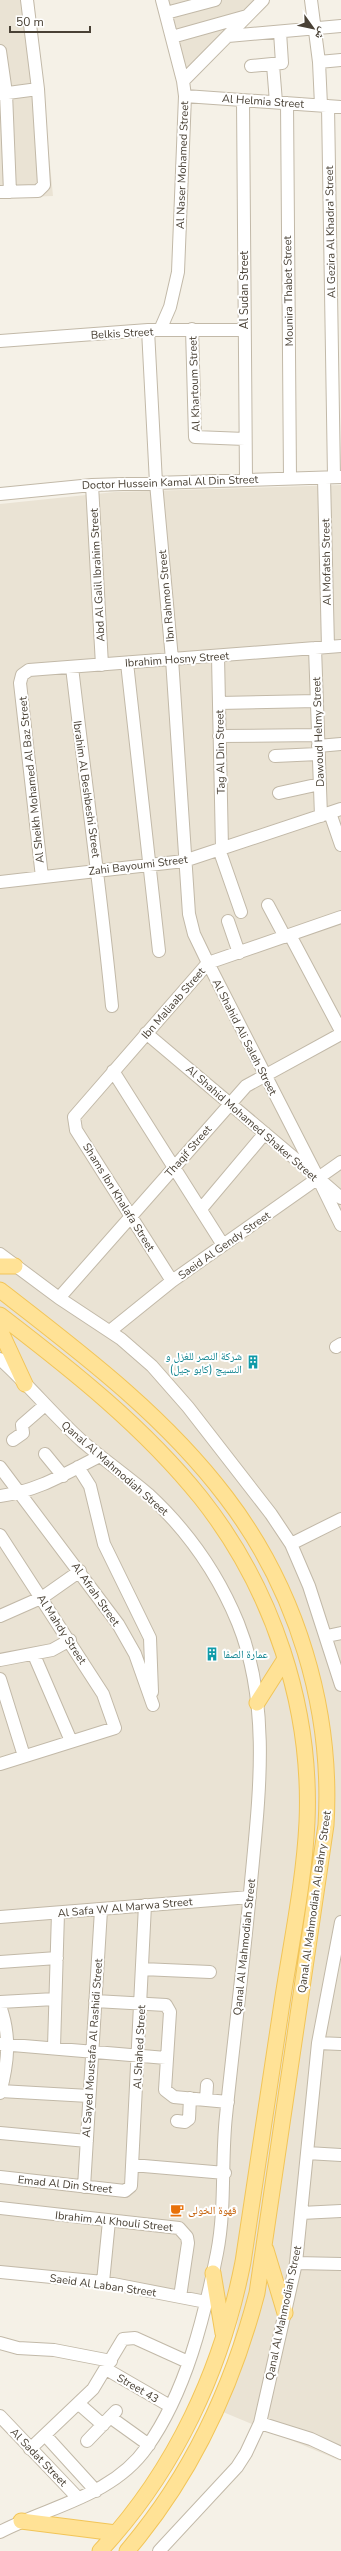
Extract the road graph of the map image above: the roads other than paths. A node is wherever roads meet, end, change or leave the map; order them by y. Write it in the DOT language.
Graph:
graph roads {
  1 [pos="27,0"];
  2 [pos="162,0"];
  3 [pos="215,0"];
  4 [pos="311,0"];
  5 [pos="256,6"];
  6 [pos="166,13"];
  7 [pos="341,26"];
  8 [pos="316,29"];
  9 [pos="280,32"];
  10 [pos="228,36"];
  11 [pos="172,37"];
  12 [pos="0,51"];
  13 [pos="341,60"];
  14 [pos="320,62"];
  15 [pos="273,65"];
  16 [pos="251,66"];
  17 [pos="184,81"];
  18 [pos="38,89"];
  19 [pos="3,94"];
  20 [pos="185,96"];
  21 [pos="243,100"];
  22 [pos="282,103"];
  23 [pos="325,106"];
  24 [pos="341,107"];
  25 [pos="5,192"];
  26 [pos="192,329"];
  27 [pos="154,330"];
  28 [pos="244,330"];
  29 [pos="0,340"];
  30 [pos="245,439"];
  31 [pos="333,477"];
  32 [pos="290,478"];
  33 [pos="246,480"];
  34 [pos="156,483"];
  35 [pos="92,485"];
  36 [pos="0,494"];
  37 [pos="341,646"];
  38 [pos="322,648"];
  39 [pos="218,656"];
  40 [pos="172,659"];
  41 [pos="127,663"];
  42 [pos="102,665"];
  43 [pos="72,667"];
  44 [pos="20,683"];
  45 [pos="317,701"];
  46 [pos="219,703"];
  47 [pos="219,736"];
  48 [pos="341,744"];
  49 [pos="318,745"];
  50 [pos="275,756"];
  51 [pos="320,784"];
  52 [pos="279,793"];
  53 [pos="330,812"];
  54 [pos="341,845"];
  55 [pos="220,849"];
  56 [pos="184,861"];
  57 [pos="149,865"];
  58 [pos="98,870"];
  59 [pos="42,877"];
  60 [pos="0,882"];
  61 [pos="268,905"];
  62 [pos="241,912"];
  63 [pos="341,917"];
  64 [pos="228,922"];
  65 [pos="287,936"];
  66 [pos="159,951"];
  67 [pos="239,953"];
  68 [pos="208,963"];
  69 [pos="112,1006"];
  70 [pos="341,1031"];
  71 [pos="146,1033"];
  72 [pos="341,1034"];
  73 [pos="113,1071"];
  74 [pos="265,1075"];
  75 [pos="230,1104"];
  76 [pos="78,1112"];
  77 [pos="265,1133"];
  78 [pos="341,1162"];
  79 [pos="174,1168"];
  80 [pos="318,1178"];
  81 [pos="341,1198"];
  82 [pos="201,1209"];
  83 [pos="132,1217"];
  84 [pos="341,1225"];
  85 [pos="224,1245"];
  86 [pos="0,1254"];
  87 [pos="0,1266"];
  88 [pos="15,1266"];
  89 [pos="172,1281"];
  90 [pos="0,1290"];
  91 [pos="59,1298"];
  92 [pos="0,1315"];
  93 [pos="0,1330"];
  94 [pos="110,1331"];
  95 [pos="2,1364"];
  96 [pos="25,1384"];
  97 [pos="45,1404"];
  98 [pos="13,1440"];
  99 [pos="45,1454"];
  100 [pos="100,1456"];
  101 [pos="0,1467"];
  102 [pos="78,1467"];
  103 [pos="63,1476"];
  104 [pos="21,1493"];
  105 [pos="0,1496"];
  106 [pos="341,1519"];
  107 [pos="0,1535"];
  108 [pos="291,1544"];
  109 [pos="80,1571"];
  110 [pos="42,1597"];
  111 [pos="0,1616"];
  112 [pos="341,1633"];
  113 [pos="327,1636"];
  114 [pos="70,1640"];
  115 [pos="34,1655"];
  116 [pos="285,1659"];
  117 [pos="0,1660"];
  118 [pos="0,1679"];
  119 [pos="341,1685"];
  120 [pos="257,1703"];
  121 [pos="71,1742"];
  122 [pos="24,1756"];
  123 [pos="0,1764"];
  124 [pos="250,1897"];
  125 [pos="145,1905"];
  126 [pos="101,1910"];
  127 [pos="58,1913"];
  128 [pos="0,1918"];
  129 [pos="341,1922"];
  130 [pos="56,1958"];
  131 [pos="0,1962"];
  132 [pos="142,1968"];
  133 [pos="210,1972"];
  134 [pos="55,2000"];
  135 [pos="95,2001"];
  136 [pos="0,2002"];
  137 [pos="141,2003"];
  138 [pos="0,2006"];
  139 [pos="4,2043"];
  140 [pos="318,2043"];
  141 [pos="341,2044"];
  142 [pos="54,2047"];
  143 [pos="91,2051"];
  144 [pos="139,2055"];
  145 [pos="166,2058"];
  146 [pos="207,2085"];
  147 [pos="0,2092"];
  148 [pos="89,2096"];
  149 [pos="190,2098"];
  150 [pos="206,2100"];
  151 [pos="228,2102"];
  152 [pos="177,2121"];
  153 [pos="0,2133"];
  154 [pos="87,2141"];
  155 [pos="307,2153"];
  156 [pos="341,2155"];
  157 [pos="132,2165"];
  158 [pos="224,2173"];
  159 [pos="0,2177"];
  160 [pos="84,2187"];
  161 [pos="129,2188"];
  162 [pos="0,2208"];
  163 [pos="341,2211"];
  164 [pos="301,2213"];
  165 [pos="110,2221"];
  166 [pos="266,2247"];
  167 [pos="296,2263"];
  168 [pos="341,2264"];
  169 [pos="0,2272"];
  170 [pos="213,2273"];
  171 [pos="103,2282"];
  172 [pos="180,2297"];
  173 [pos="206,2302"];
  174 [pos="285,2313"];
  175 [pos="224,2338"];
  176 [pos="0,2343"];
  177 [pos="188,2362"];
  178 [pos="108,2365"];
  179 [pos="79,2404"];
  180 [pos="170,2406"];
  181 [pos="0,2416"];
  182 [pos="110,2418"];
  183 [pos="260,2423"];
  184 [pos="45,2435"];
  185 [pos="87,2441"];
  186 [pos="149,2445"];
  187 [pos="30,2449"];
  188 [pos="341,2453"];
  189 [pos="96,2491"];
  190 [pos="78,2498"];
  191 [pos="21,2521"];
  192 [pos="0,2532"];
  193 [pos="116,2533"];
  194 [pos="100,2551"];
  195 [pos="127,2551"];
  196 [pos="159,2551"];
  1 -- 18 [label="street"];
  2 -- 6 [label="street, Al Naser Mohamed Street"];
  3 -- 6 [label="street"];
  4 -- 8 [label="street, Al Gezira Al Khadra' Street"];
  5 -- 10 [label="street"];
  5 -- 11 [label="street"];
  6 -- 11 [label="street, Al Naser Mohamed Street"];
  7 -- 8 [label="street"];
  8 -- 9 [label="street"];
  8 -- 14 [label="street, Al Gezira Al Khadra' Street"];
  9 -- 10 [label="street"];
  9 -- 15 [label="street"];
  10 -- 17 [label="street"];
  11 -- 17 [label="street, Al Naser Mohamed Street"];
  12 -- 19 [label="street"];
  13 -- 14 [label="street"];
  14 -- 23 [label="street, Al Gezira Al Khadra' Street"];
  15 -- 16 [label="street"];
  15 -- 22 [label="street, Mounira Thabet Street"];
  17 -- 20 [label="street, Al Naser Mohamed Street"];
  18 -- 19 [label="street"];
  18 -- 25 [label="street"];
  19 -- 25 [label="street"];
  20 -- 21 [label="street, Al Helmia Street"];
  20 -- 27 [label="street, Al Naser Mohamed Street"];
  21 -- 22 [label="street, Al Helmia Street"];
  21 -- 28 [label="street, Al Sudan Street"];
  22 -- 23 [label="street, Al Helmia Street"];
  22 -- 32 [label="street, Mounira Thabet Street"];
  23 -- 24 [label="street, Al Helmia Street"];
  23 -- 31 [label="street, Al Gezira Al Khadra' Street"];
  26 -- 27 [label="street, Belkis Street"];
  26 -- 28 [label="street, Belkis Street"];
  26 -- 30 [label="street, Al Khartoum Street"];
  27 -- 29 [label="street, Belkis Street"];
  27 -- 34 [label="street, Ibn Rahmon Street"];
  28 -- 30 [label="street, Al Sudan Street"];
  30 -- 33 [label="street, Al Sudan Street"];
  31 -- 32 [label="street, Doctor Hussein Kamal Al Din Street"];
  31 -- 38 [label="street, Al Mofatsh Street"];
  32 -- 33 [label="street, Doctor Hussein Kamal Al Din Street"];
  33 -- 34 [label="street, Doctor Hussein Kamal Al Din Street"];
  34 -- 35 [label="street, Doctor Hussein Kamal Al Din Street"];
  34 -- 40 [label="street, Ibn Rahmon Street"];
  35 -- 36 [label="street, Doctor Hussein Kamal Al Din Street"];
  35 -- 42 [label="street, Abd Al Galil Ibrahim Street"];
  37 -- 38 [label="street, Ibrahim Hosny Street"];
  38 -- 39 [label="street, Ibrahim Hosny Street"];
  38 -- 45 [label="street, Dawoud Helmy Street"];
  39 -- 40 [label="street, Ibrahim Hosny Street"];
  39 -- 46 [label="street, Tag Al Din Street"];
  40 -- 41 [label="street, Ibrahim Hosny Street"];
  40 -- 56 [label="street, Ibn Rahmon Street"];
  41 -- 42 [label="street, Ibrahim Hosny Street"];
  41 -- 57 [label="street"];
  42 -- 43 [label="street, Ibrahim Hosny Street"];
  43 -- 44 [label="street, Ibrahim Hosny Street"];
  43 -- 58 [label="street, Ibrahim Al Beshbeshi Street"];
  44 -- 59 [label="street, Al Sheikh Mohamed Al Baz Street"];
  45 -- 46 [label="street"];
  45 -- 49 [label="street, Dawoud Helmy Street"];
  46 -- 47 [label="street, Tag Al Din Street"];
  47 -- 49 [label="street"];
  47 -- 55 [label="street, Tag Al Din Street"];
  48 -- 49 [label="street"];
  49 -- 50 [label="street"];
  49 -- 51 [label="street, Dawoud Helmy Street"];
  51 -- 52 [label="street"];
  51 -- 53 [label="street, Dawoud Helmy Street"];
  53 -- 54 [label="street, Dawoud Helmy Street"];
  53 -- 55 [label="street, Zahi Bayoumi Street"];
  55 -- 56 [label="street, Zahi Bayoumi Street"];
  55 -- 62 [label="street, Tag Al Din Street"];
  56 -- 57 [label="street, Zahi Bayoumi Street"];
  56 -- 68 [label="street, Al Shahid Ali Saleh Street"];
  57 -- 58 [label="street, Zahi Bayoumi Street"];
  57 -- 66 [label="street"];
  58 -- 59 [label="street, Zahi Bayoumi Street"];
  58 -- 69 [label="street, Ibrahim Al Beshbeshi Street"];
  59 -- 60 [label="street, Zahi Bayoumi Street"];
  61 -- 65 [label="street"];
  63 -- 65 [label="street, Ibn Maliaab Street"];
  64 -- 67 [label="street"];
  65 -- 67 [label="street, Ibn Maliaab Street"];
  65 -- 70 [label="street"];
  67 -- 68 [label="street, Ibn Maliaab Street"];
  68 -- 71 [label="street, Ibn Maliaab Street"];
  68 -- 74 [label="street, Al Shahid Ali Saleh Street"];
  71 -- 73 [label="street, Ibn Maliaab Street"];
  71 -- 75 [label="street, Al Shahid Mohamed Shaker Street"];
  72 -- 74 [label="street, Thaqif Street"];
  73 -- 76 [label="street, Ibn Maliaab Street"];
  73 -- 79 [label="street"];
  74 -- 75 [label="street, Thaqif Street"];
  74 -- 80 [label="street, Al Shahid Ali Saleh Street"];
  75 -- 77 [label="street, Al Shahid Mohamed Shaker Street"];
  75 -- 79 [label="street, Thaqif Street"];
  76 -- 83 [label="street, Shams Ibn Khalafa Street"];
  77 -- 80 [label="street, Al Shahid Mohamed Shaker Street"];
  77 -- 82 [label="street"];
  78 -- 80 [label="street, Saeid Al Gendy Street"];
  79 -- 82 [label="street"];
  79 -- 83 [label="street, Thaqif Street"];
  80 -- 81 [label="street, Al Shahid Ali Saleh Street"];
  80 -- 84 [label="street, Al Shahid Mohamed Shaker Street"];
  80 -- 85 [label="street, Saeid Al Gendy Street"];
  82 -- 85 [label="street"];
  83 -- 89 [label="street, Shams Ibn Khalafa Street"];
  83 -- 91 [label="street, Thaqif Street"];
  85 -- 89 [label="street, Saeid Al Gendy Street"];
  86 -- 88 [label="street"];
  87 -- 88 [label="main road"];
  88 -- 91 [label="street"];
  89 -- 94 [label="street, Saeid Al Gendy Street"];
  90 -- 166 [label="main road, Qanal Al Mahmodiah Al Bahry Street"];
  91 -- 94 [label="street"];
  92 -- 116 [label="main road, Qanal Al Mahmodiah Al Bahry Street"];
  93 -- 96 [label="main road"];
  94 -- 108 [label="street"];
  95 -- 96 [label="street, Qanal Al Mahmodiah Street"];
  96 -- 97 [label="street, Qanal Al Mahmodiah Street"];
  97 -- 98 [label="street"];
  97 -- 100 [label="street, Qanal Al Mahmodiah Street"];
  99 -- 103 [label="street"];
  100 -- 102 [label="street"];
  100 -- 120 [label="street, Qanal Al Mahmodiah Street"];
  101 -- 104 [label="street, Al Afrah Street"];
  102 -- 103 [label="street"];
  102 -- 109 [label="street, Al Afrah Street"];
  103 -- 104 [label="street"];
  104 -- 105 [label="street"];
  104 -- 109 [label="street, Al Afrah Street"];
  106 -- 108 [label="street"];
  107 -- 110 [label="street, Al Mahdy Street"];
  108 -- 113 [label="street"];
  109 -- 110 [label="street"];
  110 -- 111 [label="street"];
  110 -- 114 [label="street, Al Mahdy Street"];
  112 -- 113 [label="street"];
  113 -- 119 [label="street"];
  114 -- 115 [label="street"];
  114 -- 121 [label="street, Al Mahdy Street"];
  115 -- 117 [label="street"];
  115 -- 121 [label="street"];
  116 -- 120 [label="main road"];
  116 -- 175 [label="main road, Qanal Al Mahmodiah Al Bahry Street"];
  118 -- 122 [label="street"];
  120 -- 124 [label="street, Qanal Al Mahmodiah Street"];
  121 -- 122 [label="street"];
  122 -- 123 [label="street"];
  124 -- 125 [label="street, Al Safa W Al Marwa Street"];
  124 -- 151 [label="street, Qanal Al Mahmodiah Street"];
  125 -- 126 [label="street, Al Safa W Al Marwa Street"];
  125 -- 132 [label="street, Al Shahed Street"];
  126 -- 127 [label="street, Al Safa W Al Marwa Street"];
  126 -- 135 [label="street, Al Sayed Moustafa Al Rashidi Street"];
  127 -- 128 [label="street, Al Safa W Al Marwa Street"];
  127 -- 130 [label="street"];
  129 -- 140 [label="street, Qanal Al Mahmodiah Street"];
  130 -- 131 [label="street"];
  130 -- 134 [label="street"];
  132 -- 133 [label="street"];
  132 -- 137 [label="street, Al Shahed Street"];
  134 -- 136 [label="street"];
  134 -- 142 [label="street"];
  135 -- 137 [label="street"];
  135 -- 143 [label="street, Al Sayed Moustafa Al Rashidi Street"];
  137 -- 144 [label="street, Al Shahed Street"];
  137 -- 145 [label="street"];
  138 -- 139 [label="street"];
  139 -- 142 [label="street"];
  139 -- 147 [label="street"];
  140 -- 141 [label="street"];
  140 -- 155 [label="street, Qanal Al Mahmodiah Street"];
  142 -- 143 [label="street"];
  143 -- 144 [label="street"];
  143 -- 148 [label="street, Al Sayed Moustafa Al Rashidi Street"];
  144 -- 145 [label="street"];
  144 -- 157 [label="street, Al Shahed Street"];
  145 -- 149 [label="street"];
  146 -- 150 [label="street"];
  147 -- 148 [label="street"];
  148 -- 154 [label="street, Al Sayed Moustafa Al Rashidi Street"];
  149 -- 150 [label="street"];
  149 -- 152 [label="street"];
  150 -- 151 [label="street"];
  151 -- 158 [label="street, Qanal Al Mahmodiah Street"];
  153 -- 154 [label="street"];
  154 -- 160 [label="street, Al Sayed Moustafa Al Rashidi Street"];
  155 -- 156 [label="street"];
  155 -- 164 [label="street, Qanal Al Mahmodiah Street"];
  157 -- 158 [label="street"];
  157 -- 161 [label="street, Al Shahed Street"];
  158 -- 170 [label="street, Qanal Al Mahmodiah Street"];
  159 -- 160 [label="street, Emad Al Din Street"];
  160 -- 161 [label="street, Emad Al Din Street"];
  162 -- 165 [label="street, Ibrahim Al Khouli Street"];
  163 -- 164 [label="street"];
  164 -- 167 [label="street, Qanal Al Mahmodiah Street"];
  165 -- 171 [label="street"];
  165 -- 172 [label="street, Ibrahim Al Khouli Street"];
  166 -- 174 [label="main road"];
  166 -- 195 [label="main road, Qanal Al Mahmodiah Al Bahry Street"];
  167 -- 168 [label="street"];
  167 -- 174 [label="street, Qanal Al Mahmodiah Street"];
  169 -- 171 [label="street, Saeid Al Laban Street"];
  170 -- 173 [label="street, Qanal Al Mahmodiah Street"];
  170 -- 175 [label="main road"];
  171 -- 172 [label="street, Saeid Al Laban Street"];
  172 -- 173 [label="street, Saeid Al Laban Street"];
  173 -- 177 [label="street, Qanal Al Mahmodiah Street"];
  174 -- 183 [label="street, Qanal Al Mahmodiah Street"];
  175 -- 193 [label="main road, Qanal Al Mahmodiah Al Bahry Street"];
  176 -- 178 [label="street, Street 43"];
  177 -- 178 [label="street"];
  177 -- 180 [label="street, Qanal Al Mahmodiah Street"];
  178 -- 179 [label="street"];
  178 -- 180 [label="street, Street 43"];
  179 -- 182 [label="street"];
  179 -- 184 [label="street"];
  180 -- 186 [label="street, Qanal Al Mahmodiah Street"];
  181 -- 187 [label="street, Al Sadat Street"];
  182 -- 185 [label="street"];
  182 -- 186 [label="street"];
  183 -- 188 [label="street"];
  183 -- 196 [label="street, Qanal Al Mahmodiah Street"];
  184 -- 187 [label="street"];
  184 -- 189 [label="street"];
  186 -- 189 [label="street, Qanal Al Mahmodiah Street"];
  187 -- 190 [label="street, Al Sadat Street"];
  189 -- 190 [label="street, Qanal Al Mahmodiah Street"];
  190 -- 191 [label="street, Qanal Al Mahmodiah Street"];
  191 -- 192 [label="street, Qanal Al Mahmodiah Street"];
  191 -- 193 [label="main road"];
  193 -- 194 [label="main road, Qanal Al Mahmodiah Al Bahry Street"];
}
